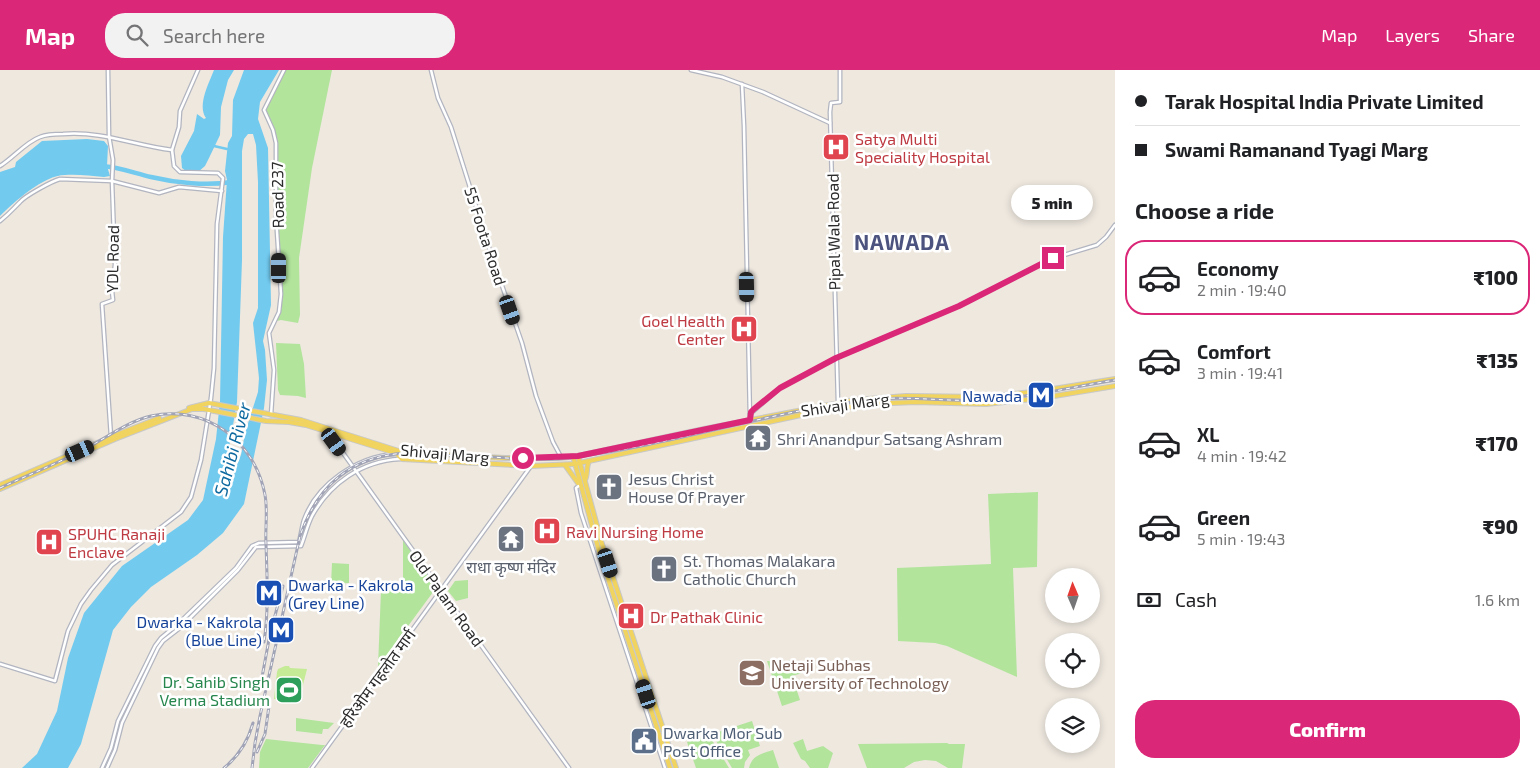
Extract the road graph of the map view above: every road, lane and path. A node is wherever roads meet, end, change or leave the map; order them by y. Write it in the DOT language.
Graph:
graph roads {
  1 [pos="108,70"];
  2 [pos="198,70"];
  3 [pos="284,70"];
  4 [pos="431,70"];
  5 [pos="691,70"];
  6 [pos="840,70"];
  7 [pos="742,84"];
  8 [pos="830,122"];
  9 [pos="109,136"];
  10 [pos="172,150"];
  11 [pos="0,166"];
  12 [pos="112,181"];
  13 [pos="222,191"];
  14 [pos="0,221"];
  15 [pos="1115,225"];
  16 [pos="836,358"];
  17 [pos="1115,378"];
  18 [pos="1115,386"];
  19 [pos="953,397"];
  20 [pos="210,403"];
  21 [pos="838,403"];
  22 [pos="952,403"];
  23 [pos="210,410"];
  24 [pos="750,414"];
  25 [pos="271,415"];
  26 [pos="750,420"];
  27 [pos="727,425"];
  28 [pos="719,426"];
  29 [pos="328,429"];
  30 [pos="729,430"];
  31 [pos="722,432"];
  32 [pos="111,439"];
  33 [pos="405,452"];
  34 [pos="396,453"];
  35 [pos="573,456"];
  36 [pos="578,456"];
  37 [pos="561,457"];
  38 [pos="402,458"];
  39 [pos="408,458"];
  40 [pos="589,461"];
  41 [pos="580,463"];
  42 [pos="574,464"];
  43 [pos="565,465"];
  44 [pos="531,466"];
  45 [pos="352,467"];
  46 [pos="356,471"];
  47 [pos="585,481"];
  48 [pos="0,485"];
  49 [pos="580,485"];
  50 [pos="0,490"];
  51 [pos="276,545"];
  52 [pos="441,590"];
  53 [pos="0,664"];
  54 [pos="664,758"];
  55 [pos="102,768"];
  56 [pos="108,768"];
  57 [pos="312,768"];
  58 [pos="569,768"];
  59 [pos="665,768"];
  60 [pos="670,768"];
  61 [pos="676,768"];
  1 -- 9 [label="street, YDL Road"];
  2 -- 10 [label="street"];
  3 -- 25 [label="street, Road 237"];
  4 -- 37 [label="street, 55 Foota Road"];
  5 -- 7 [label="street"];
  6 -- 8 [label="street, Pipal Wala Road"];
  7 -- 8 [label="street"];
  7 -- 24 [label="street"];
  8 -- 16 [label="street, Pipal Wala Road"];
  9 -- 10 [label="street"];
  9 -- 11 [label="street"];
  9 -- 12 [label="street, YDL Road"];
  10 -- 13 [label="street"];
  12 -- 13 [label="street"];
  12 -- 14 [label="street"];
  12 -- 32 [label="street, YDL Road"];
  13 -- 20 [label="street"];
  15 -- 16 [label="street"];
  16 -- 21 [label="street, Pipal Wala Road"];
  16 -- 24 [label="street"];
  17 -- 19 [label="main road, Shivaji Marg"];
  18 -- 22 [label="main road, Shivaji Marg"];
  19 -- 21 [label="main road, Shivaji Marg"];
  19 -- 22 [label="main road"];
  20 -- 23 [label="street"];
  20 -- 25 [label="main road, Shivaji Marg"];
  20 -- 32 [label="main road, Shivaji Marg"];
  21 -- 26 [label="main road, Shivaji Marg"];
  22 -- 30 [label="main road, Shivaji Marg"];
  23 -- 29 [label="main road, Shivaji Marg"];
  23 -- 32 [label="main road, Shivaji Marg"];
  23 -- 53 [label="street"];
  24 -- 26 [label="street"];
  25 -- 29 [label="main road, Shivaji Marg"];
  26 -- 27 [label="main road, Shivaji Marg"];
  27 -- 28 [label="main road, Shivaji Marg"];
  27 -- 30 [label="main road"];
  28 -- 31 [label="main road"];
  28 -- 36 [label="main road, Shivaji Marg"];
  29 -- 33 [label="main road, Shivaji Marg"];
  29 -- 34 [label="main road, Shivaji Marg"];
  29 -- 45 [label="street, Old Palam Road"];
  30 -- 31 [label="main road, Shivaji Marg"];
  31 -- 40 [label="main road, Shivaji Marg"];
  32 -- 48 [label="main road, Shivaji Marg"];
  32 -- 50 [label="main road, Shivaji Marg"];
  33 -- 34 [label="main road"];
  33 -- 37 [label="main road, Shivaji Marg"];
  33 -- 39 [label="main road"];
  34 -- 38 [label="main road, Shivaji Marg"];
  34 -- 45 [label="street"];
  35 -- 36 [label="main road, Shivaji Marg"];
  35 -- 37 [label="main road, Shivaji Marg"];
  35 -- 42 [label="main road"];
  36 -- 41 [label="main road"];
  38 -- 39 [label="main road, Shivaji Marg"];
  38 -- 46 [label="street"];
  39 -- 44 [label="main road, Shivaji Marg"];
  40 -- 41 [label="main road, Shivaji Marg"];
  40 -- 47 [label="main road"];
  41 -- 42 [label="main road, Shivaji Marg"];
  41 -- 47 [label="main road"];
  42 -- 43 [label="main road, Shivaji Marg"];
  42 -- 49 [label="main road"];
  43 -- 44 [label="main road, Shivaji Marg"];
  43 -- 49 [label="main road"];
  44 -- 52 [label="street, हरिओम गहलोत मार्ग"];
  45 -- 46 [label="street, Old Palam Road"];
  45 -- 51 [label="street"];
  46 -- 51 [label="street"];
  46 -- 52 [label="street, Old Palam Road"];
  47 -- 61 [label="main road"];
  49 -- 54 [label="main road"];
  51 -- 55 [label="street"];
  51 -- 56 [label="street"];
  52 -- 57 [label="street, हरिओम गहलोत मार्ग"];
  52 -- 58 [label="street, Old Palam Road"];
  54 -- 59 [label="street"];
  54 -- 60 [label="main road"];
}
